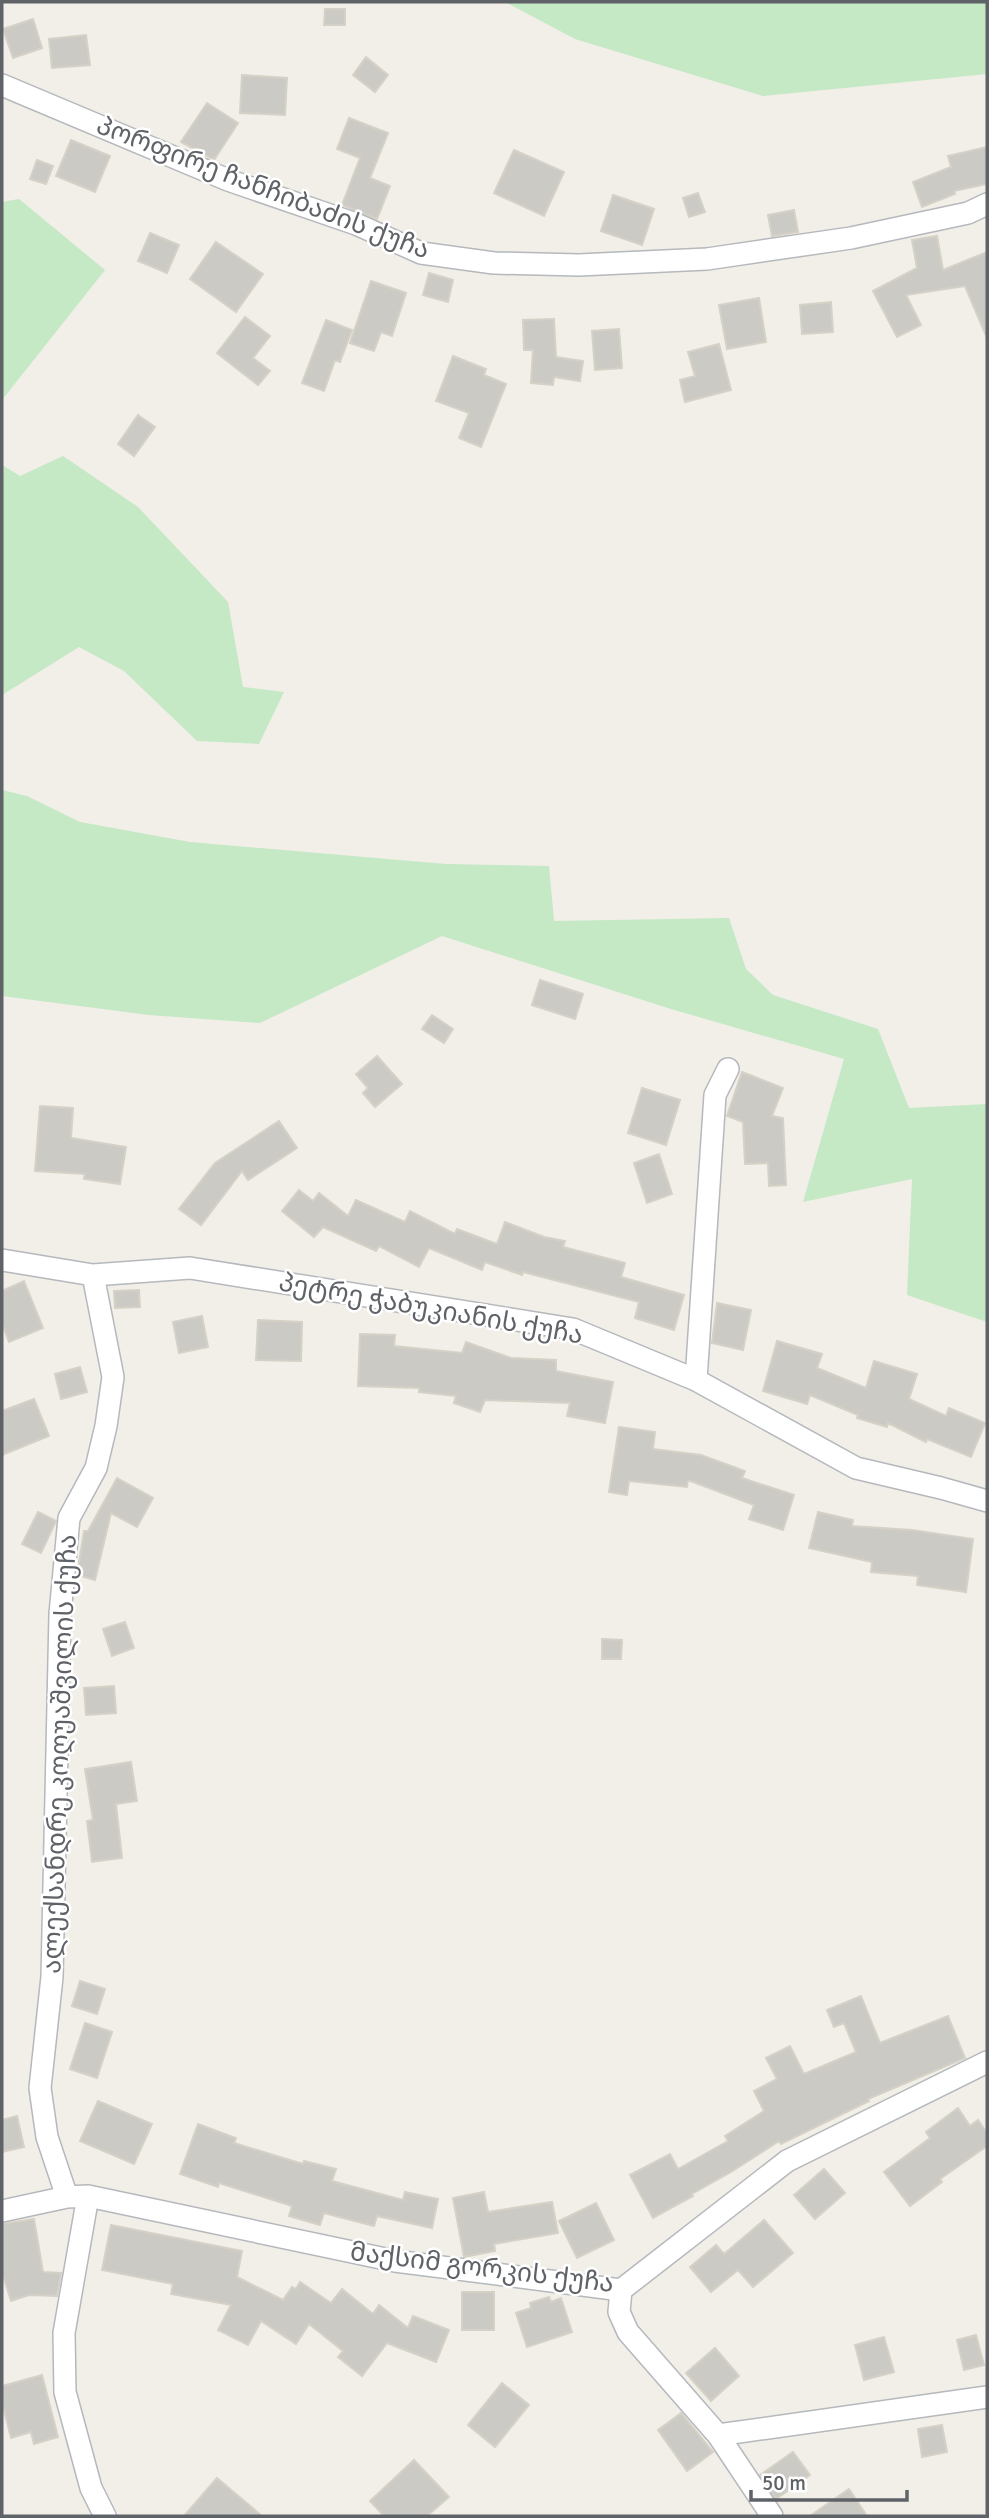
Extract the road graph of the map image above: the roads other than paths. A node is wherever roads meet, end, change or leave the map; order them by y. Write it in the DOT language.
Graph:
graph roads {
  1 [pos="2,85"];
  2 [pos="987,204"];
  3 [pos="728,1069"];
  4 [pos="2,1260"];
  5 [pos="93,1275"];
  6 [pos="696,1380"];
  7 [pos="987,1502"];
  8 [pos="987,2062"];
  9 [pos="78,2196"];
  10 [pos="2,2211"];
  11 [pos="621,2290"];
  12 [pos="987,2397"];
  13 [pos="718,2435"];
  14 [pos="105,2516"];
  15 [pos="772,2516"];
  1 -- 2 [label="street, პორფირე ჩანჩიბაძის ქუჩა"];
  3 -- 6 [label="street"];
  4 -- 5 [label="street, პეტრე ჭაბუკიანის ქუჩა"];
  5 -- 6 [label="street, პეტრე ჭაბუკიანის ქუჩა"];
  5 -- 9 [label="street, ალექსანდრე კოღუაშვილის ქუჩა"];
  6 -- 7 [label="street, პეტრე ჭაბუკიანის ქუჩა"];
  8 -- 11 [label="street, მაქსიმ გორკის ქუჩა"];
  9 -- 10 [label="street, მაქსიმ გორკის ქუჩა"];
  9 -- 11 [label="street, მაქსიმ გორკის ქუჩა"];
  9 -- 14 [label="street"];
  11 -- 13 [label="street"];
  12 -- 13 [label="street"];
  13 -- 15 [label="street"];
}
